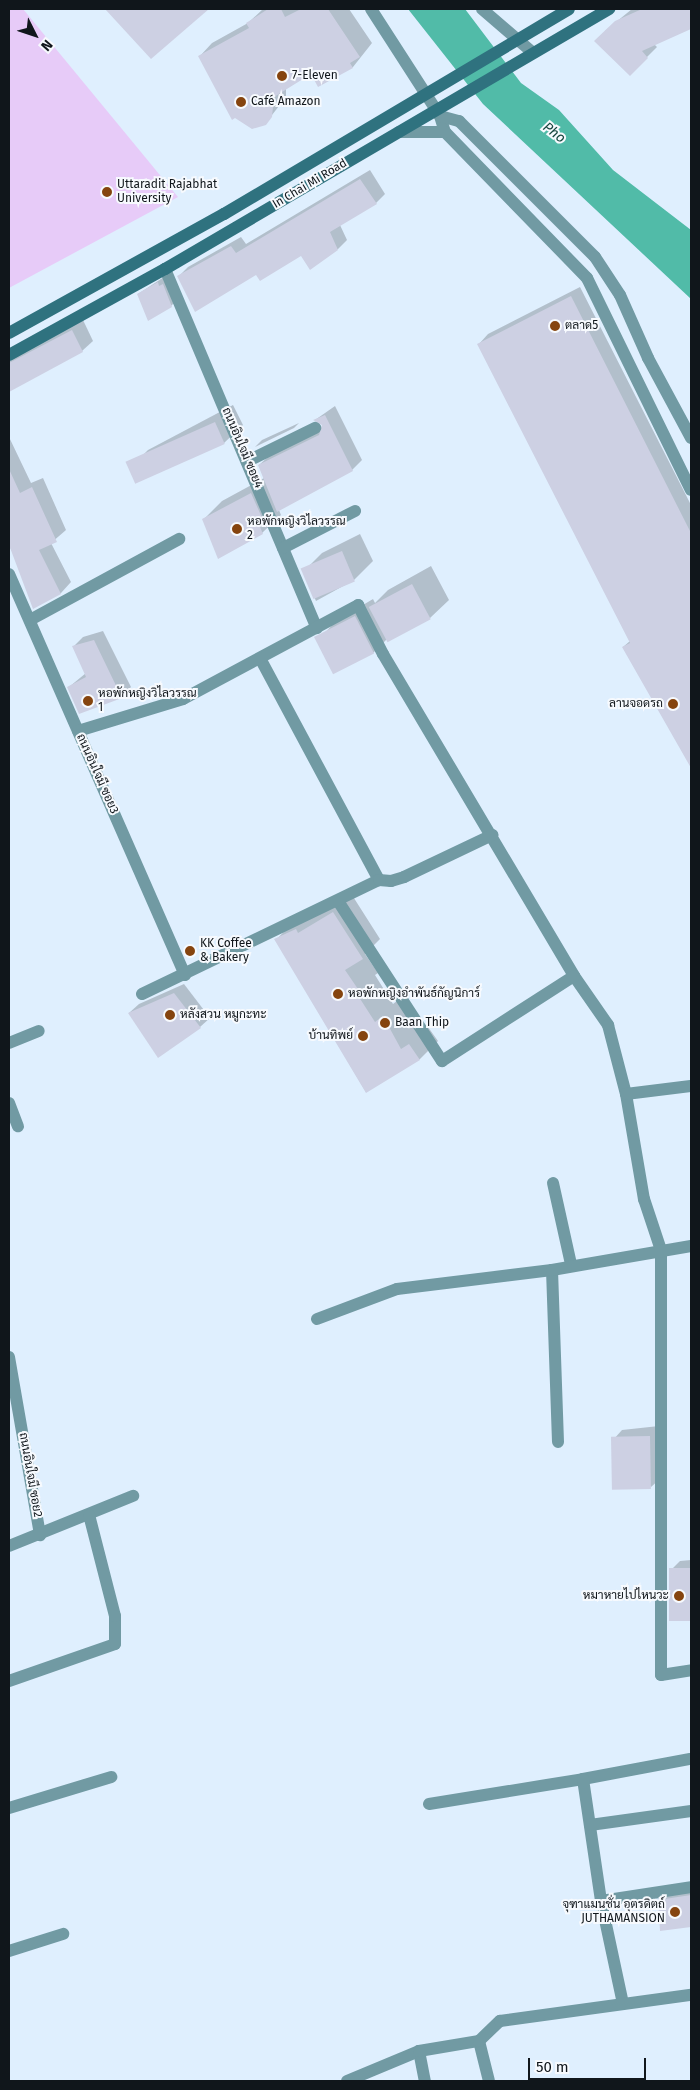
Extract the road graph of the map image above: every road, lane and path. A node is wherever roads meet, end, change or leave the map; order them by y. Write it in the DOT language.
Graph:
graph roads {
  1 [pos="371,9"];
  2 [pos="482,9"];
  3 [pos="569,9"];
  4 [pos="608,9"];
  5 [pos="512,41"];
  6 [pos="527,55"];
  7 [pos="429,90"];
  8 [pos="440,110"];
  9 [pos="399,132"];
  10 [pos="445,132"];
  11 [pos="165,269"];
  12 [pos="9,333"];
  13 [pos="9,355"];
  14 [pos="315,428"];
  15 [pos="691,438"];
  16 [pos="248,461"];
  17 [pos="691,490"];
  18 [pos="355,511"];
  19 [pos="179,539"];
  20 [pos="283,548"];
  21 [pos="9,574"];
  22 [pos="30,620"];
  23 [pos="317,628"];
  24 [pos="261,660"];
  25 [pos="78,732"];
  26 [pos="492,835"];
  27 [pos="379,880"];
  28 [pos="338,900"];
  29 [pos="185,975"];
  30 [pos="574,976"];
  31 [pos="142,994"];
  32 [pos="40,1030"];
  33 [pos="9,1043"];
  34 [pos="691,1086"];
  35 [pos="626,1094"];
  36 [pos="9,1103"];
  37 [pos="18,1126"];
  38 [pos="553,1183"];
  39 [pos="691,1246"];
  40 [pos="661,1250"];
  41 [pos="571,1264"];
  42 [pos="552,1270"];
  43 [pos="317,1318"];
  44 [pos="9,1357"];
  45 [pos="558,1442"];
  46 [pos="133,1496"];
  47 [pos="89,1515"];
  48 [pos="40,1535"];
  49 [pos="9,1546"];
  50 [pos="691,1670"];
  51 [pos="9,1681"];
  52 [pos="690,1759"];
  53 [pos="111,1777"];
  54 [pos="583,1779"];
  55 [pos="429,1804"];
  56 [pos="9,1808"];
  57 [pos="691,1811"];
  58 [pos="590,1826"];
  59 [pos="691,1887"];
  60 [pos="601,1901"];
  61 [pos="63,1934"];
  62 [pos="9,1951"];
  63 [pos="691,1995"];
  64 [pos="623,2004"];
  65 [pos="479,2041"];
  66 [pos="419,2051"];
  67 [pos="347,2081"];
  68 [pos="426,2081"];
  69 [pos="489,2081"];
  1 -- 7 [label="street"];
  2 -- 5 [label="street"];
  3 -- 5 [label="main road, In Chai Mi Road"];
  4 -- 6 [label="main road, In Chai Mi Road"];
  5 -- 6 [label="street"];
  5 -- 7 [label="main road, In Chai Mi Road"];
  6 -- 8 [label="main road, In Chai Mi Road"];
  7 -- 8 [label="street"];
  7 -- 12 [label="main road, In Chai Mi Road"];
  8 -- 9 [label="main road, In Chai Mi Road"];
  8 -- 10 [label="street"];
  8 -- 15 [label="street"];
  9 -- 10 [label="street"];
  9 -- 11 [label="main road, In Chai Mi Road"];
  10 -- 17 [label="street"];
  11 -- 13 [label="main road, In Chai Mi Road"];
  11 -- 16 [label="street, ถนนอินใจมี ซอย4"];
  14 -- 16 [label="street"];
  16 -- 20 [label="street, ถนนอินใจมี ซอย4"];
  18 -- 20 [label="street"];
  19 -- 22 [label="street"];
  20 -- 23 [label="street, ถนนอินใจมี ซอย4"];
  21 -- 22 [label="street, ถนนอินใจมี ซอย3"];
  22 -- 25 [label="street, ถนนอินใจมี ซอย3"];
  23 -- 24 [label="street"];
  23 -- 26 [label="street"];
  24 -- 25 [label="street"];
  24 -- 27 [label="street"];
  25 -- 29 [label="street, ถนนอินใจมี ซอย3"];
  26 -- 27 [label="street"];
  26 -- 30 [label="street"];
  27 -- 28 [label="street"];
  28 -- 29 [label="street"];
  28 -- 30 [label="street"];
  29 -- 31 [label="street"];
  30 -- 35 [label="street"];
  32 -- 33 [label="street"];
  34 -- 35 [label="street"];
  35 -- 40 [label="street"];
  36 -- 37 [label="street"];
  38 -- 41 [label="street"];
  39 -- 40 [label="street"];
  40 -- 41 [label="street"];
  40 -- 50 [label="street"];
  41 -- 42 [label="street"];
  42 -- 43 [label="street"];
  42 -- 45 [label="street"];
  44 -- 48 [label="street, ถนนอินใจมี ซอย2"];
  46 -- 47 [label="street"];
  47 -- 48 [label="street"];
  47 -- 51 [label="street"];
  48 -- 49 [label="street"];
  52 -- 54 [label="street"];
  53 -- 56 [label="street"];
  54 -- 55 [label="street"];
  54 -- 58 [label="street"];
  57 -- 58 [label="street"];
  58 -- 60 [label="street"];
  59 -- 60 [label="street"];
  60 -- 64 [label="street"];
  61 -- 62 [label="street"];
  63 -- 64 [label="street"];
  64 -- 65 [label="street"];
  65 -- 66 [label="street"];
  65 -- 69 [label="street"];
  66 -- 67 [label="street"];
  66 -- 68 [label="street"];
}
